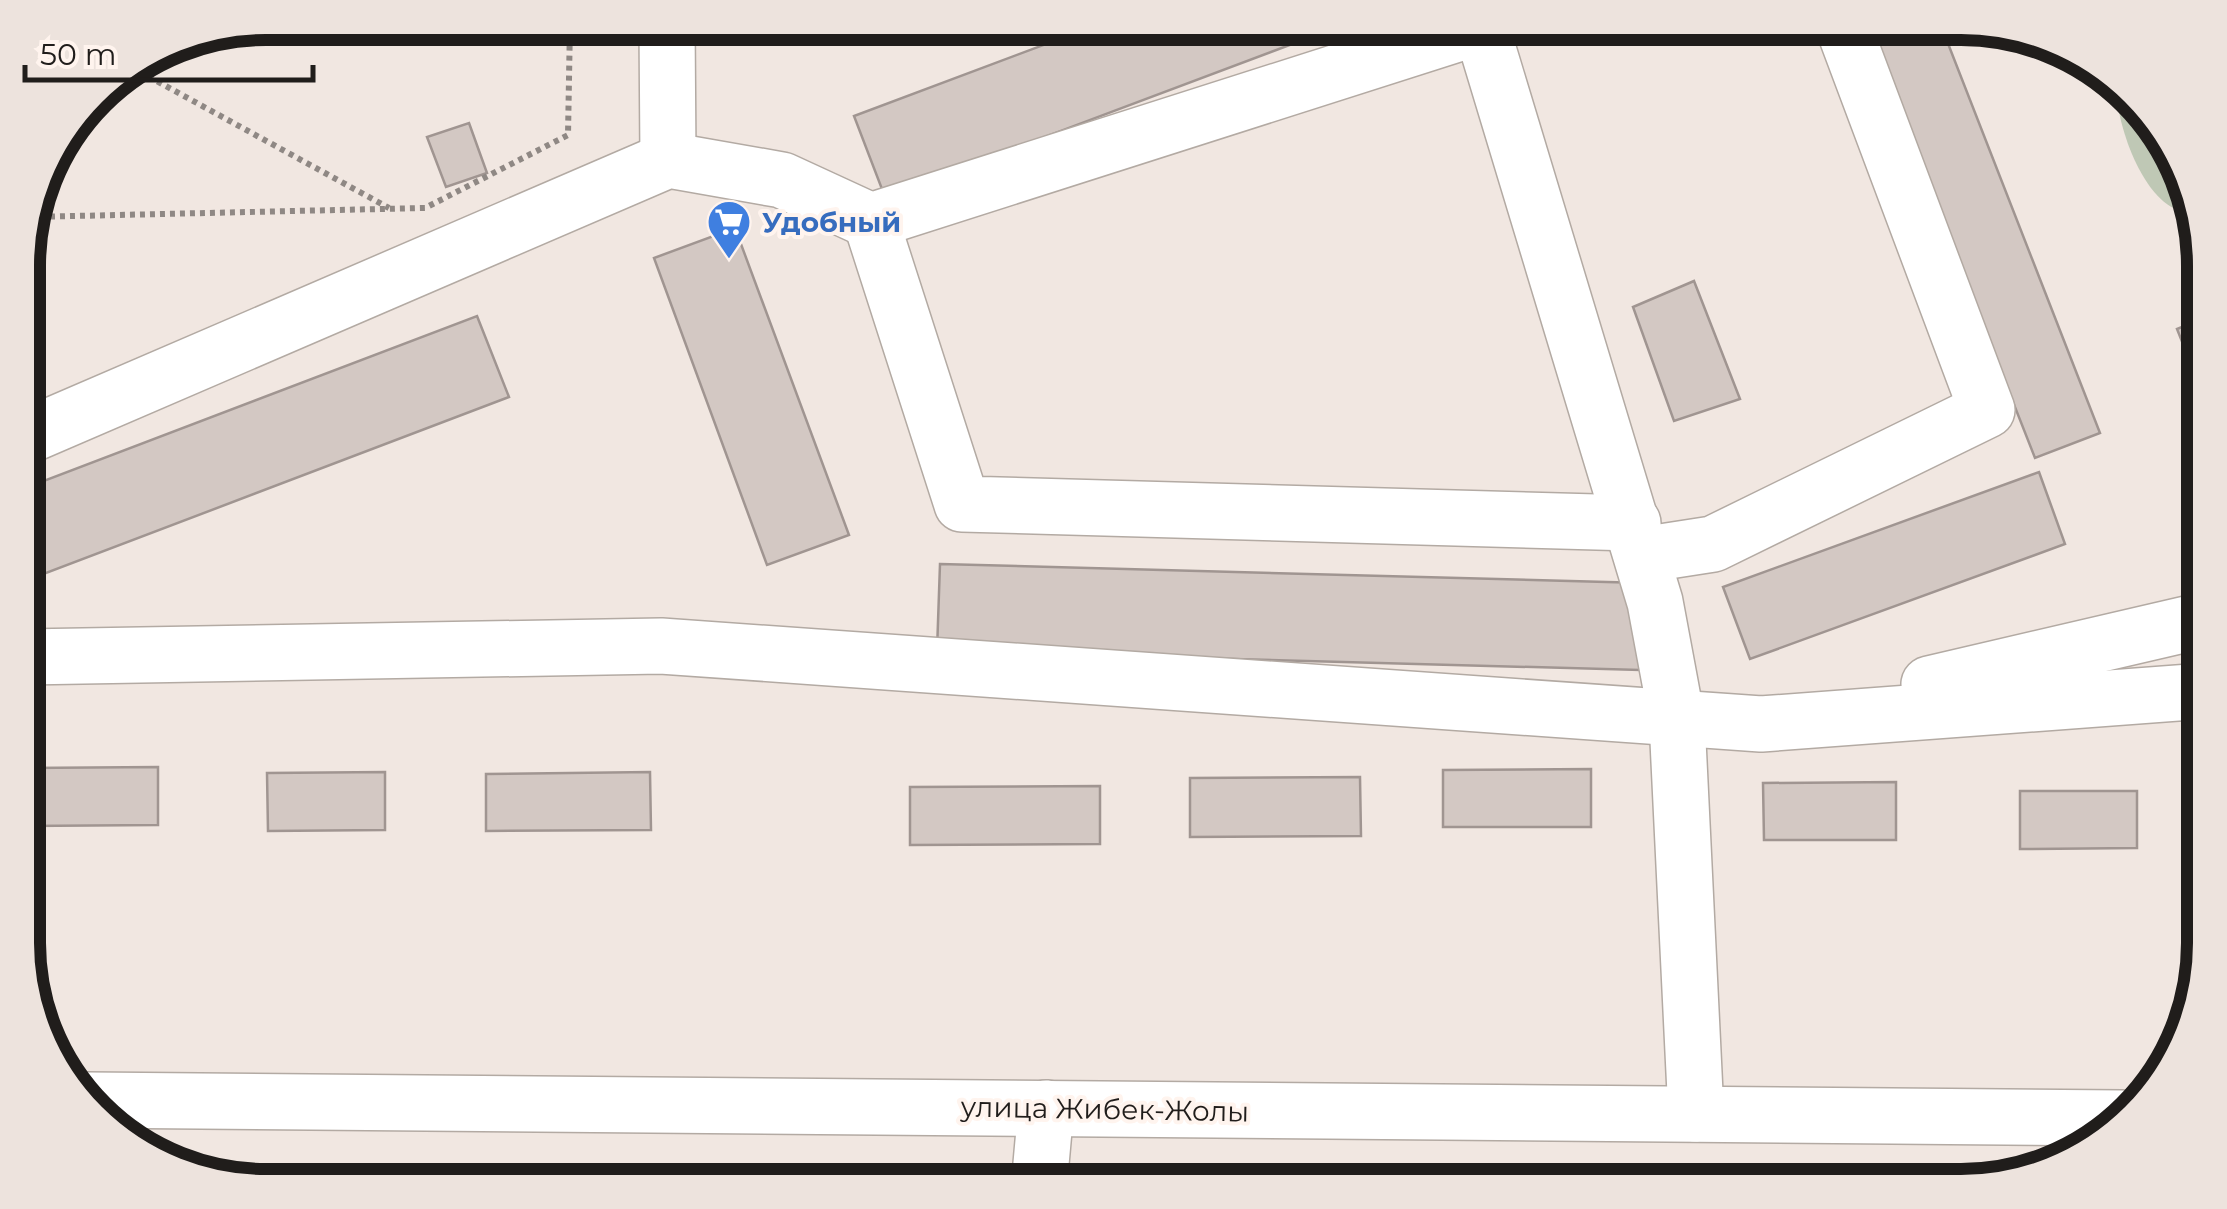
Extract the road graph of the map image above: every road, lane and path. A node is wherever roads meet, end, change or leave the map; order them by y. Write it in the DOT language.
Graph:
graph roads {
  1 [pos="570,40"];
  2 [pos="667,40"];
  3 [pos="1436,40"];
  4 [pos="1491,40"];
  5 [pos="1849,40"];
  6 [pos="145,75"];
  7 [pos="668,160"];
  8 [pos="390,209"];
  9 [pos="46,216"];
  10 [pos="871,221"];
  11 [pos="40,430"];
  12 [pos="1638,539"];
  13 [pos="2187,624"];
  14 [pos="40,657"];
  15 [pos="2187,692"];
  16 [pos="1676,720"];
  17 [pos="1761,724"];
  18 [pos="104,1100"];
  19 [pos="1046,1108"];
  20 [pos="1696,1114"];
  21 [pos="2104,1118"];
  22 [pos="1040,1169"];
  1 -- 8 [label="path"];
  2 -- 7 [label="street"];
  3 -- 10 [label="street"];
  4 -- 12 [label="street"];
  5 -- 12 [label="street"];
  6 -- 8 [label="path"];
  7 -- 10 [label="street"];
  7 -- 11 [label="street"];
  8 -- 9 [label="path"];
  10 -- 12 [label="street"];
  12 -- 16 [label="street"];
  13 -- 17 [label="street"];
  14 -- 16 [label="street"];
  15 -- 17 [label="street"];
  16 -- 17 [label="street"];
  16 -- 20 [label="street"];
  18 -- 19 [label="street, улица Жибек-Жолы"];
  19 -- 20 [label="street, улица Жибек-Жолы"];
  19 -- 22 [label="street"];
  20 -- 21 [label="street, улица Жибек-Жолы"];
}
